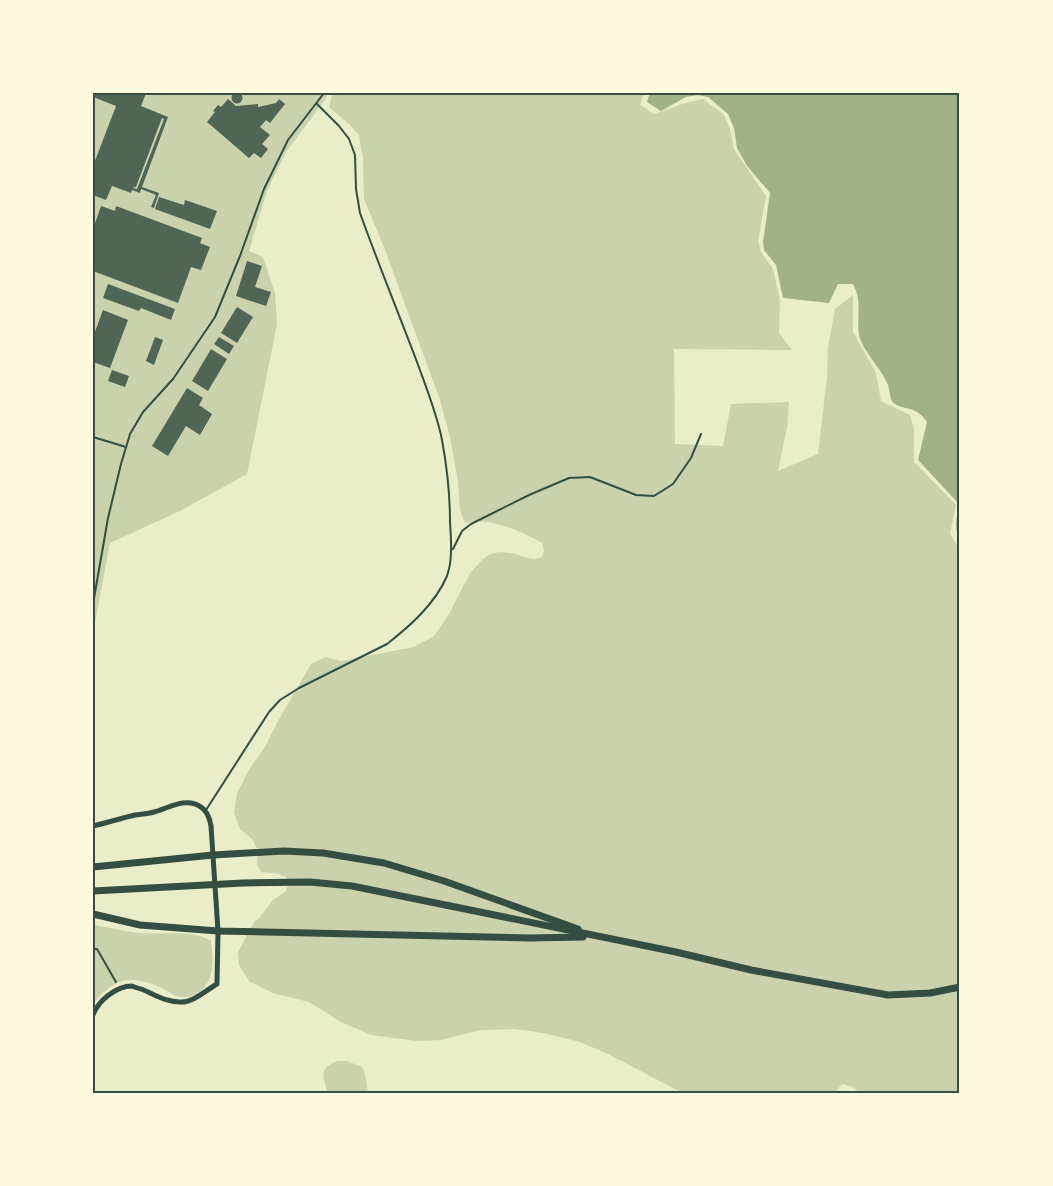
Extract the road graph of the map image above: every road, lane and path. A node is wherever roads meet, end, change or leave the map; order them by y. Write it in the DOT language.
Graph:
graph roads {
  1 [pos="195,93"];
  2 [pos="207,93"];
  3 [pos="324,93"];
  4 [pos="317,104"];
  5 [pos="93,282"];
  6 [pos="93,286"];
  7 [pos="701,434"];
  8 [pos="93,437"];
  9 [pos="126,447"];
  10 [pos="451,551"];
  11 [pos="93,604"];
  12 [pos="206,810"];
  13 [pos="93,826"];
  14 [pos="213,855"];
  15 [pos="93,867"];
  16 [pos="93,891"];
  17 [pos="93,914"];
  18 [pos="218,931"];
  19 [pos="597,936"];
  20 [pos="93,949"];
  21 [pos="960,987"];
  22 [pos="120,989"];
  23 [pos="93,1015"];
  1 -- 2 [label="path"];
  3 -- 4 [label="lane"];
  4 -- 9 [label="lane"];
  4 -- 10 [label="lane"];
  5 -- 6 [label="lane"];
  7 -- 10 [label="lane"];
  8 -- 9 [label="lane"];
  9 -- 11 [label="lane"];
  10 -- 12 [label="lane"];
  12 -- 13 [label="street"];
  12 -- 14 [label="street"];
  14 -- 15 [label="main road"];
  14 -- 18 [label="street"];
  14 -- 19 [label="main road"];
  16 -- 19 [label="main road"];
  17 -- 18 [label="main road"];
  18 -- 19 [label="main road"];
  18 -- 22 [label="street"];
  19 -- 21 [label="main road"];
  20 -- 22 [label="path"];
  22 -- 23 [label="street"];
}
